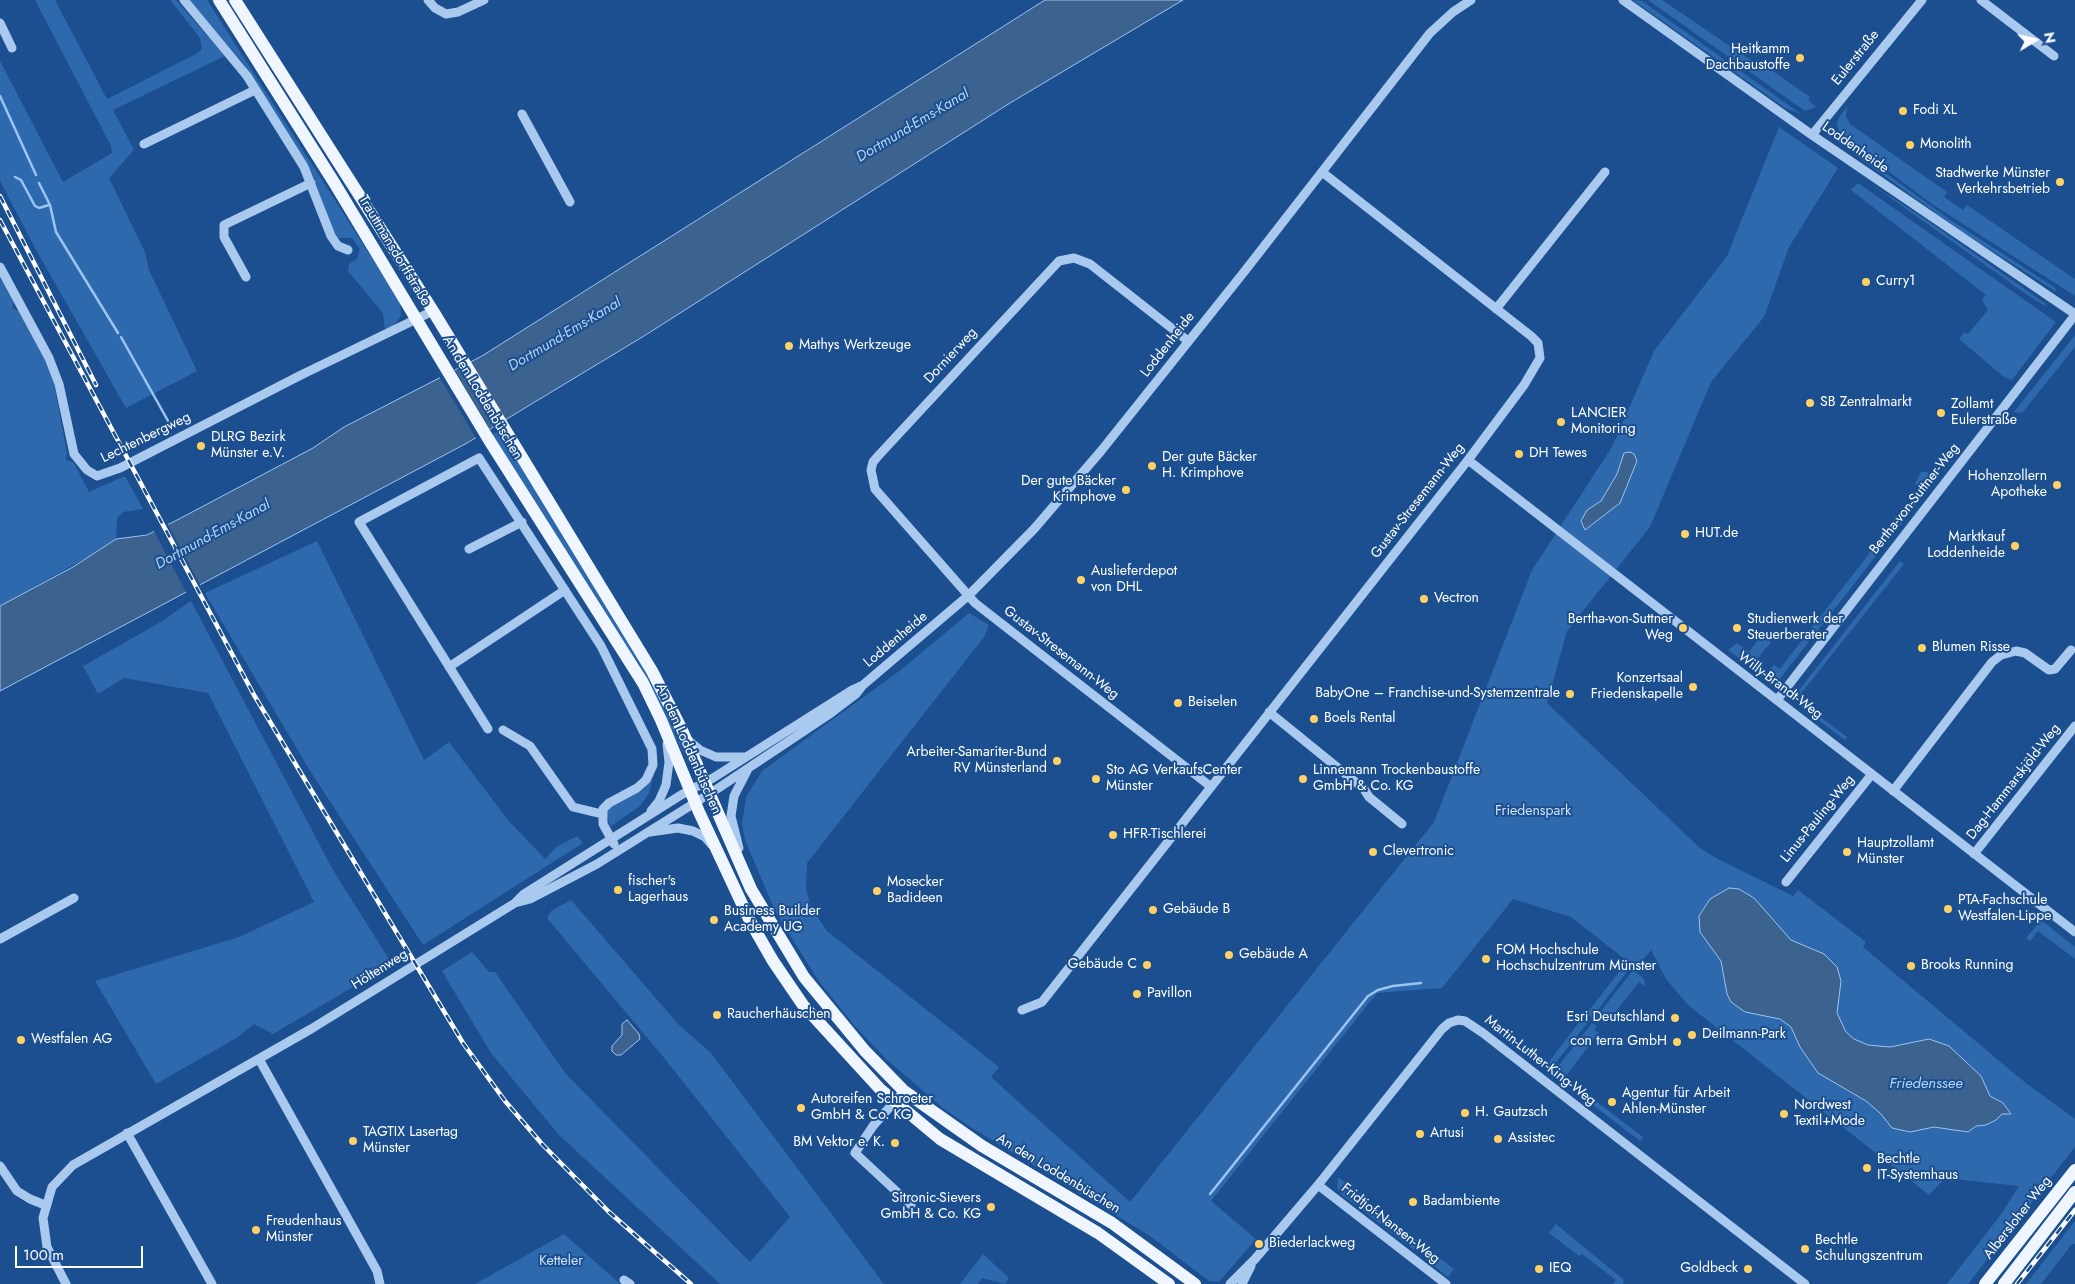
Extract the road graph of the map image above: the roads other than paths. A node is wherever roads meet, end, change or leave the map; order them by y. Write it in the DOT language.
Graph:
graph roads {
  1 [pos="184,0"];
  2 [pos="219,0"];
  3 [pos="235,0"];
  4 [pos="428,0"];
  5 [pos="484,0"];
  6 [pos="1470,0"];
  7 [pos="1623,0"];
  8 [pos="1922,0"];
  9 [pos="1981,0"];
  10 [pos="0,23"];
  11 [pos="12,48"];
  12 [pos="2054,56"];
  13 [pos="255,90"];
  14 [pos="522,114"];
  15 [pos="1812,135"];
  16 [pos="144,144"];
  17 [pos="1322,172"];
  18 [pos="1605,172"];
  19 [pos="311,183"];
  20 [pos="570,202"];
  21 [pos="348,250"];
  22 [pos="0,267"];
  23 [pos="246,277"];
  24 [pos="1496,309"];
  25 [pos="433,311"];
  26 [pos="2075,315"];
  27 [pos="418,320"];
  28 [pos="1188,340"];
  29 [pos="1468,460"];
  30 [pos="522,522"];
  31 [pos="469,548"];
  32 [pos="566,590"];
  33 [pos="969,595"];
  34 [pos="2070,650"];
  35 [pos="449,667"];
  36 [pos="863,685"];
  37 [pos="1777,700"];
  38 [pos="1269,712"];
  39 [pos="663,723"];
  40 [pos="2075,726"];
  41 [pos="488,728"];
  42 [pos="680,728"];
  43 [pos="503,730"];
  44 [pos="746,756"];
  45 [pos="750,767"];
  46 [pos="1872,774"];
  47 [pos="1210,786"];
  48 [pos="706,788"];
  49 [pos="1893,791"];
  50 [pos="693,796"];
  51 [pos="602,814"];
  52 [pos="644,819"];
  53 [pos="1402,824"];
  54 [pos="646,832"];
  55 [pos="611,839"];
  56 [pos="618,850"];
  57 [pos="716,851"];
  58 [pos="1974,854"];
  59 [pos="1786,882"];
  60 [pos="750,889"];
  61 [pos="74,898"];
  62 [pos="514,903"];
  63 [pos="2075,932"];
  64 [pos="0,939"];
  65 [pos="1022,1010"];
  66 [pos="259,1059"];
  67 [pos="904,1091"];
  68 [pos="894,1102"];
  69 [pos="127,1133"];
  70 [pos="0,1166"];
  71 [pos="2075,1170"];
  72 [pos="1318,1185"];
  73 [pos="2075,1192"];
  74 [pos="45,1205"];
  75 [pos="911,1205"];
  76 [pos="1255,1259"];
  77 [pos="1793,1280"];
  78 [pos="1164,1282"];
  79 [pos="66,1284"];
  80 [pos="212,1284"];
  81 [pos="380,1284"];
  82 [pos="1195,1284"];
  83 [pos="1230,1284"];
  84 [pos="1242,1284"];
  85 [pos="1446,1284"];
  86 [pos="1806,1284"];
  87 [pos="1985,1284"];
  88 [pos="2004,1284"];
  1 -- 13 [label="street"];
  2 -- 27 [label="main road, Trauttmansdorffstraße"];
  3 -- 25 [label="main road, Trauttmansdorffstraße"];
  4 -- 5 [label="street"];
  6 -- 17 [label="street, Loddenheide"];
  7 -- 15 [label="street, Loddenheide"];
  8 -- 15 [label="street, Eulerstraße"];
  9 -- 12 [label="street"];
  10 -- 11 [label="street"];
  13 -- 16 [label="street"];
  13 -- 19 [label="street"];
  14 -- 20 [label="street"];
  15 -- 26 [label="street, Loddenheide"];
  17 -- 24 [label="street, Gustav-Stresemann-Weg"];
  17 -- 28 [label="street, Loddenheide"];
  18 -- 24 [label="street"];
  19 -- 21 [label="street"];
  19 -- 23 [label="street"];
  22 -- 27 [label="street, Lechtenbergweg"];
  24 -- 29 [label="street, Gustav-Stresemann-Weg"];
  25 -- 27 [label="street, Trauttmansdorffstraße"];
  25 -- 42 [label="main road, An den Loddenbüschen"];
  26 -- 37 [label="street, Bertha-von-Suttner-Weg"];
  27 -- 39 [label="main road, An den Loddenbüschen"];
  28 -- 33 [label="street, Loddenheide"];
  28 -- 33 [label="street, Dornierweg"];
  29 -- 37 [label="street, Willy-Brandt-Weg"];
  29 -- 38 [label="street, Gustav-Stresemann-Weg"];
  30 -- 31 [label="street"];
  30 -- 32 [label="street"];
  30 -- 35 [label="street"];
  32 -- 35 [label="street"];
  32 -- 51 [label="street"];
  33 -- 36 [label="street, Loddenheide"];
  33 -- 47 [label="street, Gustav-Stresemann-Weg"];
  34 -- 49 [label="street"];
  35 -- 41 [label="street"];
  36 -- 44 [label="street, Loddenheide"];
  36 -- 45 [label="street, Loddenheide"];
  37 -- 46 [label="street, Willy-Brandt-Weg"];
  38 -- 47 [label="street, Gustav-Stresemann-Weg"];
  38 -- 53 [label="street"];
  39 -- 50 [label="main road, An den Loddenbüschen"];
  39 -- 52 [label="street, Höltenweg"];
  40 -- 58 [label="street, Dag-Hammarskjöld-Weg"];
  42 -- 44 [label="street"];
  42 -- 48 [label="main road, An den Loddenbüschen"];
  43 -- 51 [label="street"];
  44 -- 48 [label="street, Loddenheide"];
  45 -- 48 [label="street, Loddenheide"];
  45 -- 60 [label="street"];
  46 -- 49 [label="street, Willy-Brandt-Weg"];
  46 -- 59 [label="street, Linus-Pauling-Weg"];
  47 -- 65 [label="street, Gustav-Stresemann-Weg"];
  48 -- 50 [label="street, Loddenheide"];
  48 -- 60 [label="main road, An den Loddenbüschen"];
  49 -- 58 [label="street, Willy-Brandt-Weg"];
  50 -- 52 [label="street, Höltenweg"];
  50 -- 54 [label="street, Höltenweg"];
  50 -- 57 [label="main road, An den Loddenbüschen"];
  51 -- 55 [label="street"];
  52 -- 55 [label="street, Höltenweg"];
  54 -- 56 [label="street, Höltenweg"];
  54 -- 57 [label="street, Höltenweg"];
  55 -- 56 [label="street"];
  55 -- 62 [label="street, Höltenweg"];
  56 -- 62 [label="street, Höltenweg"];
  57 -- 68 [label="main road, An den Loddenbüschen"];
  58 -- 63 [label="street, Willy-Brandt-Weg"];
  60 -- 67 [label="main road, An den Loddenbüschen"];
  61 -- 64 [label="street"];
  62 -- 66 [label="street, Höltenweg"];
  66 -- 69 [label="street, Höltenweg"];
  66 -- 81 [label="street"];
  67 -- 68 [label="street"];
  67 -- 82 [label="main road, An den Loddenbüschen"];
  68 -- 75 [label="street"];
  68 -- 78 [label="main road, An den Loddenbüschen"];
  69 -- 74 [label="street, Höltenweg"];
  69 -- 80 [label="street"];
  70 -- 74 [label="street"];
  71 -- 87 [label="main road, Albersloher Weg"];
  72 -- 76 [label="street, Martin-Luther-King-Weg"];
  72 -- 77 [label="street, Martin-Luther-King-Weg"];
  72 -- 85 [label="street, Fridtjof-Nansen-Weg"];
  73 -- 88 [label="main road"];
  74 -- 79 [label="street, Höltenweg"];
  76 -- 83 [label="street, Martin-Luther-King-Weg"];
  76 -- 84 [label="street, Martin-Luther-King-Weg"];
  77 -- 86 [label="street, Martin-Luther-King-Weg"];
}
